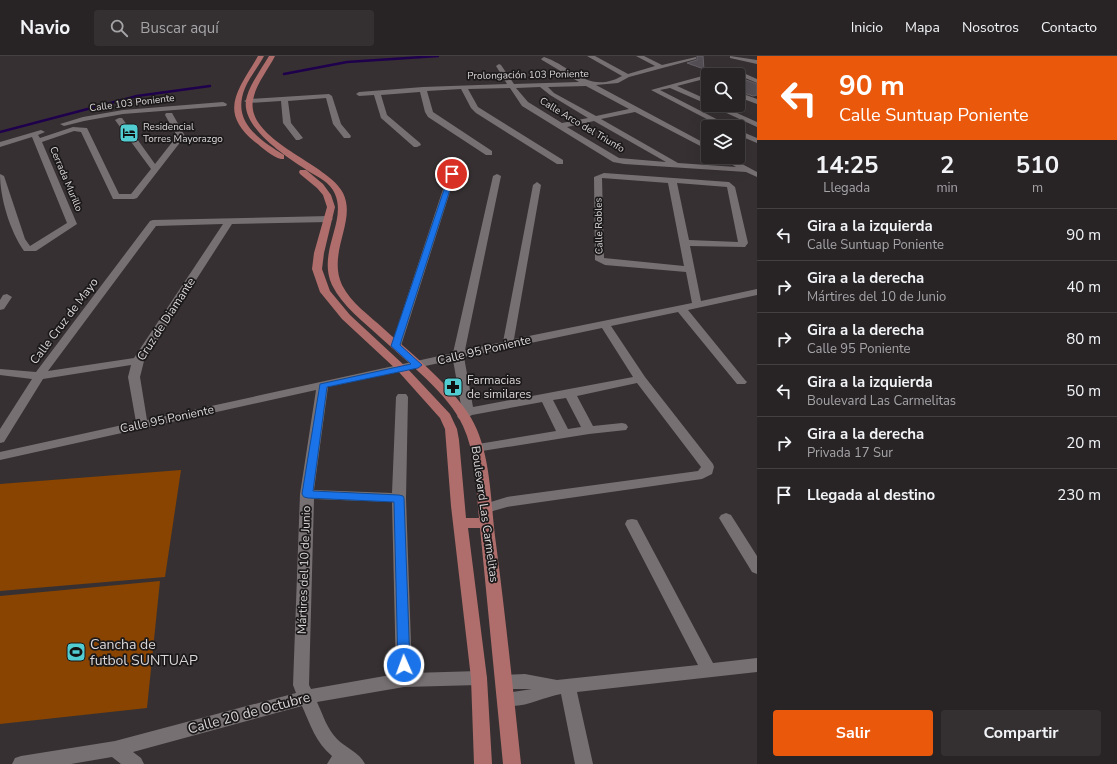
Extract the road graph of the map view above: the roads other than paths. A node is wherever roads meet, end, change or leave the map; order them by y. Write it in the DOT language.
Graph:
graph roads {
  1 [pos="261,56"];
  2 [pos="272,56"];
  3 [pos="590,56"];
  4 [pos="639,56"];
  5 [pos="692,57"];
  6 [pos="732,57"];
  7 [pos="544,59"];
  8 [pos="757,62"];
  9 [pos="499,66"];
  10 [pos="661,67"];
  11 [pos="745,75"];
  12 [pos="628,76"];
  13 [pos="701,79"];
  14 [pos="757,80"];
  15 [pos="587,84"];
  16 [pos="542,85"];
  17 [pos="512,86"];
  18 [pos="671,86"];
  19 [pos="463,87"];
  20 [pos="423,89"];
  21 [pos="377,93"];
  22 [pos="359,94"];
  23 [pos="745,97"];
  24 [pos="284,98"];
  25 [pos="701,100"];
  26 [pos="248,101"];
  27 [pos="757,102"];
  28 [pos="223,104"];
  29 [pos="638,109"];
  30 [pos="728,112"];
  31 [pos="169,115"];
  32 [pos="594,119"];
  33 [pos="119,120"];
  34 [pos="714,120"];
  35 [pos="757,125"];
  36 [pos="560,126"];
  37 [pos="745,135"];
  38 [pos="347,136"];
  39 [pos="36,138"];
  40 [pos="299,138"];
  41 [pos="757,141"];
  42 [pos="701,144"];
  43 [pos="417,145"];
  44 [pos="0,146"];
  45 [pos="489,154"];
  46 [pos="560,162"];
  47 [pos="735,164"];
  48 [pos="678,165"];
  49 [pos="155,169"];
  50 [pos="746,170"];
  51 [pos="452,174"];
  52 [pos="757,175"];
  53 [pos="0,176"];
  54 [pos="497,176"];
  55 [pos="672,180"];
  56 [pos="537,185"];
  57 [pos="343,205"];
  58 [pos="331,206"];
  59 [pos="329,219"];
  60 [pos="229,222"];
  61 [pos="685,243"];
  62 [pos="690,269"];
  63 [pos="756,293"];
  64 [pos="7,297"];
  65 [pos="696,304"];
  66 [pos="0,307"];
  67 [pos="681,308"];
  68 [pos="605,324"];
  69 [pos="508,344"];
  70 [pos="396,346"];
  71 [pos="458,356"];
  72 [pos="138,361"];
  73 [pos="418,365"];
  74 [pos="402,369"];
  75 [pos="0,372"];
  76 [pos="39,376"];
  77 [pos="640,379"];
  78 [pos="741,382"];
  79 [pos="323,390"];
  80 [pos="570,394"];
  81 [pos="402,397"];
  82 [pos="546,397"];
  83 [pos="466,414"];
  84 [pos="142,424"];
  85 [pos="622,427"];
  86 [pos="589,430"];
  87 [pos="564,434"];
  88 [pos="0,439"];
  89 [pos="476,448"];
  90 [pos="0,456"];
  91 [pos="308,494"];
  92 [pos="399,498"];
  93 [pos="486,508"];
  94 [pos="726,518"];
  95 [pos="460,523"];
  96 [pos="487,523"];
  97 [pos="632,524"];
  98 [pos="757,568"];
  99 [pos="757,665"];
  100 [pos="709,671"];
  101 [pos="479,678"];
  102 [pos="404,680"];
  103 [pos="504,682"];
  104 [pos="563,687"];
  105 [pos="307,697"];
  106 [pos="506,699"];
  107 [pos="114,749"];
  108 [pos="346,761"];
  109 [pos="21,764"];
  110 [pos="135,764"];
  111 [pos="483,764"];
  112 [pos="512,764"];
  113 [pos="584,764"];
  1 -- 58 [label="main road"];
  2 -- 26 [label="main road"];
  3 -- 12 [label="street"];
  4 -- 10 [label="street"];
  5 -- 10 [label="street, Prolongación 103 Poniente"];
  6 -- 8 [label="street"];
  7 -- 15 [label="street"];
  9 -- 17 [label="street, Calle Arco del Triunfo"];
  10 -- 12 [label="street, Prolongación 103 Poniente"];
  11 -- 14 [label="street"];
  12 -- 15 [label="street, Prolongación 103 Poniente"];
  13 -- 18 [label="street"];
  15 -- 16 [label="street, Prolongación 103 Poniente"];
  15 -- 29 [label="street"];
  16 -- 17 [label="street, Prolongación 103 Poniente"];
  16 -- 32 [label="street"];
  17 -- 19 [label="street, Prolongación 103 Poniente"];
  17 -- 36 [label="street, Calle Arco del Triunfo"];
  18 -- 25 [label="street"];
  18 -- 34 [label="street"];
  19 -- 20 [label="street, Prolongación 103 Poniente"];
  19 -- 46 [label="street"];
  20 -- 21 [label="street, Prolongación 103 Poniente"];
  20 -- 45 [label="street"];
  21 -- 22 [label="street, Prolongación 103 Poniente"];
  21 -- 43 [label="street"];
  23 -- 27 [label="street"];
  24 -- 26 [label="street"];
  24 -- 38 [label="street"];
  24 -- 40 [label="street"];
  26 -- 57 [label="main road"];
  28 -- 39 [label="street, Calle 103 Poniente"];
  29 -- 32 [label="street"];
  29 -- 42 [label="street"];
  30 -- 35 [label="street"];
  31 -- 49 [label="street"];
  32 -- 36 [label="street"];
  32 -- 48 [label="street"];
  33 -- 49 [label="street"];
  36 -- 48 [label="street, Calle Arco del Triunfo"];
  37 -- 41 [label="street"];
  39 -- 44 [label="street"];
  39 -- 49 [label="street"];
  39 -- 53 [label="street, Cerrada Murillo"];
  47 -- 50 [label="street"];
  48 -- 50 [label="street, Calle Arco del Triunfo"];
  50 -- 52 [label="street"];
  51 -- 70 [label="street"];
  54 -- 71 [label="street"];
  55 -- 61 [label="street"];
  55 -- 61 [label="street"];
  55 -- 62 [label="street, Calle Robles"];
  56 -- 69 [label="street"];
  57 -- 58 [label="main road"];
  57 -- 70 [label="main road, Boulevard Las Carmelitas"];
  58 -- 59 [label="main road, Boulevard Las Carmelitas"];
  59 -- 60 [label="street"];
  59 -- 74 [label="main road, Boulevard Las Carmelitas"];
  60 -- 72 [label="street, Cruz de Diamante"];
  60 -- 76 [label="street, Calle Cruz de Mayo"];
  61 -- 62 [label="street"];
  62 -- 65 [label="street"];
  63 -- 65 [label="street, Calle 95 Poniente"];
  64 -- 66 [label="street"];
  65 -- 67 [label="street, Calle 95 Poniente"];
  67 -- 68 [label="street, Calle 95 Poniente"];
  67 -- 78 [label="street"];
  68 -- 69 [label="street, Calle 95 Poniente"];
  68 -- 77 [label="street"];
  69 -- 71 [label="street, Calle 95 Poniente"];
  70 -- 73 [label="main road, Boulevard Las Carmelitas"];
  71 -- 73 [label="street, Calle 95 Poniente"];
  71 -- 83 [label="street"];
  72 -- 76 [label="street"];
  72 -- 84 [label="street, Cruz de Diamante"];
  73 -- 74 [label="street, Calle 95 Poniente"];
  73 -- 83 [label="main road, Boulevard Las Carmelitas"];
  74 -- 79 [label="street, Calle 95 Poniente"];
  74 -- 95 [label="main road, Boulevard Las Carmelitas"];
  75 -- 76 [label="street"];
  76 -- 88 [label="street, Calle Cruz de Mayo"];
  77 -- 80 [label="street"];
  77 -- 93 [label="street"];
  79 -- 84 [label="street, Calle 95 Poniente"];
  79 -- 91 [label="street, Mártires del 10 de Junio"];
  80 -- 82 [label="street"];
  80 -- 86 [label="street"];
  81 -- 92 [label="street"];
  82 -- 83 [label="street"];
  82 -- 87 [label="street"];
  83 -- 89 [label="main road, Boulevard Las Carmelitas"];
  84 -- 90 [label="street, Calle 95 Poniente"];
  85 -- 86 [label="street"];
  86 -- 87 [label="street"];
  87 -- 89 [label="street"];
  89 -- 93 [label="main road, Boulevard Las Carmelitas"];
  91 -- 92 [label="street"];
  91 -- 105 [label="street, Mártires del 10 de Junio"];
  92 -- 102 [label="street"];
  93 -- 96 [label="main road, Boulevard Las Carmelitas"];
  94 -- 98 [label="street"];
  95 -- 96 [label="main road"];
  95 -- 101 [label="main road, Boulevard Las Carmelitas"];
  96 -- 103 [label="main road, Boulevard Las Carmelitas"];
  97 -- 100 [label="street"];
  99 -- 100 [label="street"];
  100 -- 104 [label="street"];
  101 -- 102 [label="street, Calle 20 de Octubre"];
  101 -- 111 [label="main road, Boulevard Las Carmelitas"];
  102 -- 105 [label="street, Calle 20 de Octubre"];
  103 -- 104 [label="street"];
  103 -- 106 [label="main road, Boulevard Las Carmelitas"];
  104 -- 106 [label="street"];
  104 -- 113 [label="street"];
  105 -- 107 [label="street, Calle 20 de Octubre"];
  105 -- 108 [label="street, Mártires del 10 de Junio"];
  106 -- 112 [label="main road, Boulevard Las Carmelitas"];
  107 -- 109 [label="street, Calle 20 de Octubre"];
  107 -- 110 [label="street"];
}
